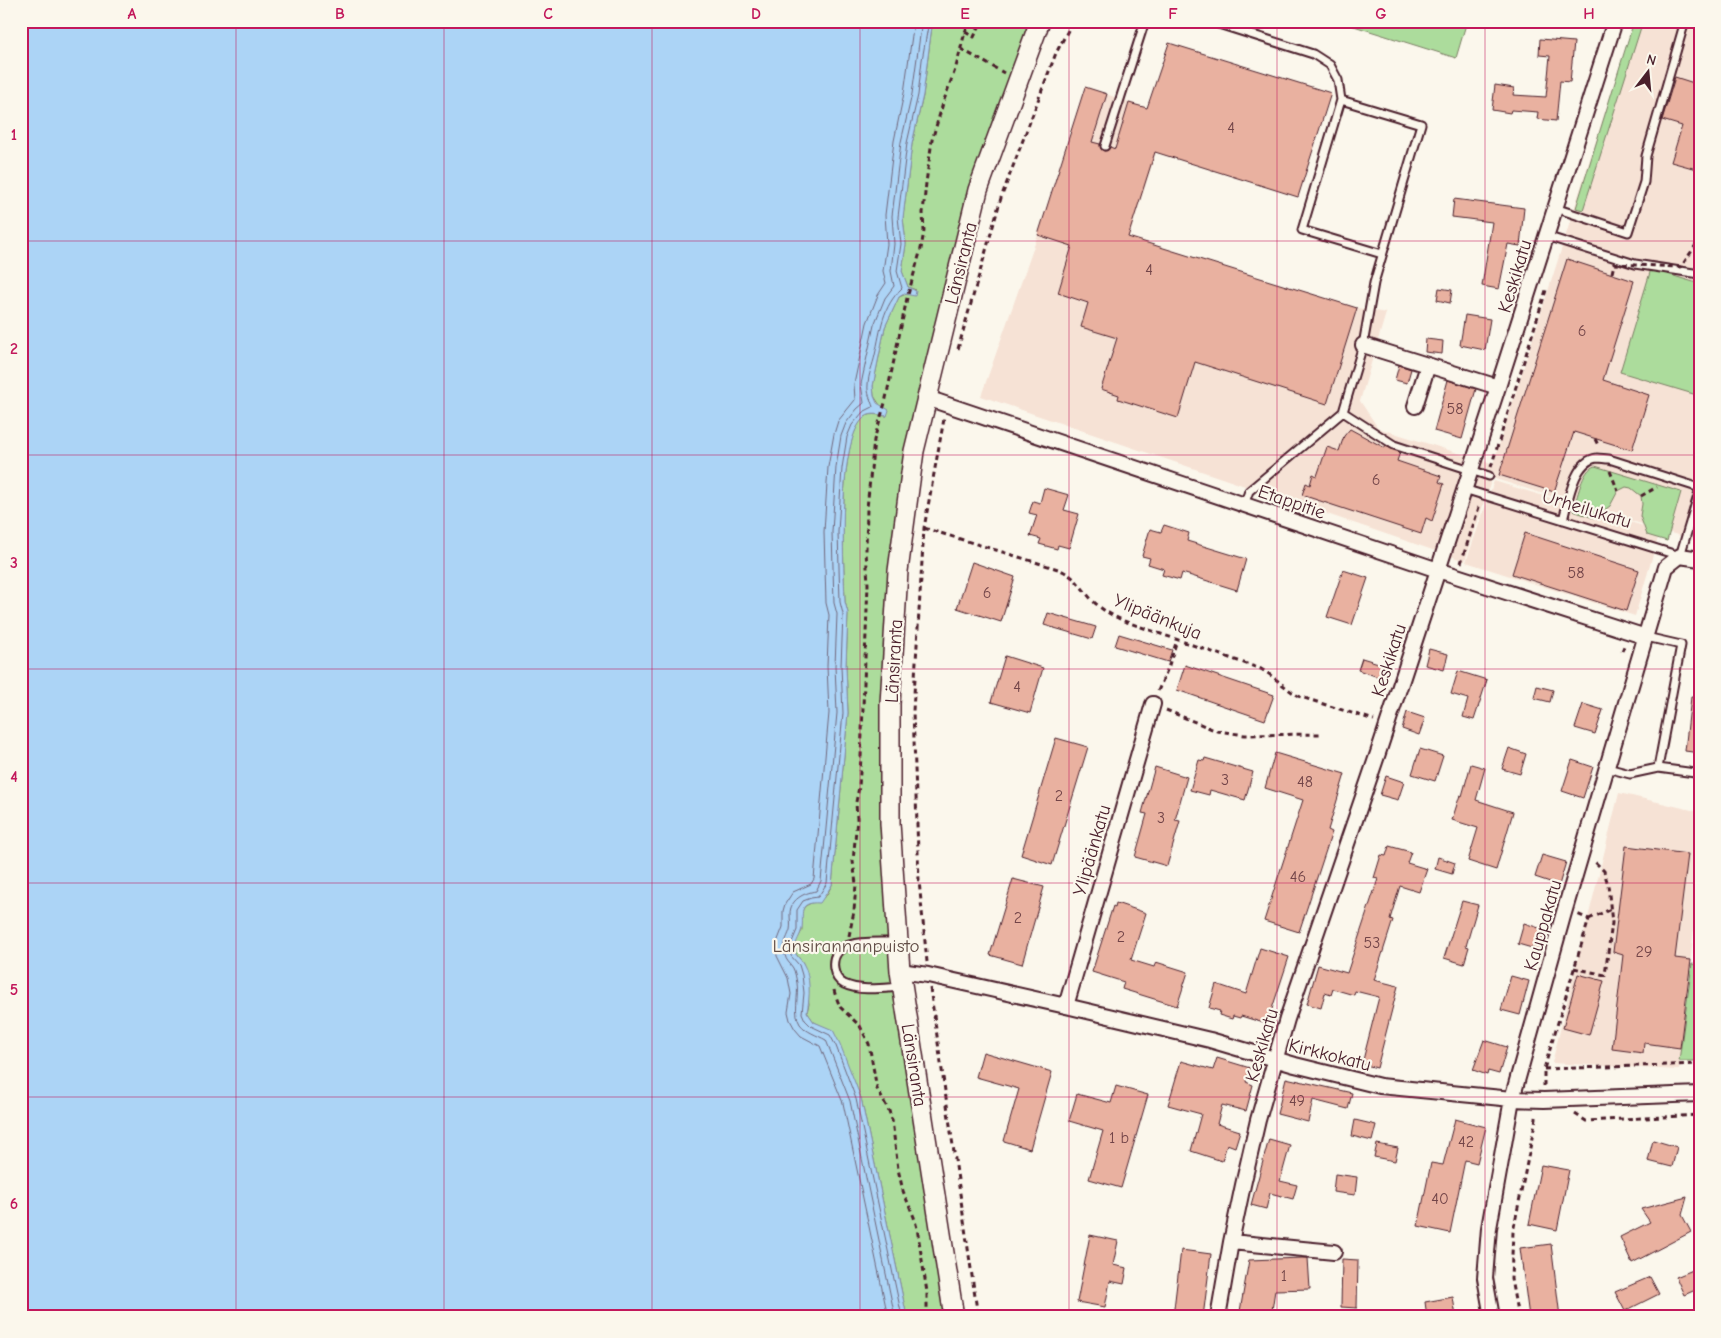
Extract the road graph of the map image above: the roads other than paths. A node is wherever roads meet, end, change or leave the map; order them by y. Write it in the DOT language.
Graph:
graph roads {
  1 [pos="1040,21"];
  2 [pos="1145,21"];
  3 [pos="1209,21"];
  4 [pos="1615,21"];
  5 [pos="1685,21"];
  6 [pos="1341,100"];
  7 [pos="1105,146"];
  8 [pos="1555,208"];
  9 [pos="1546,236"];
  10 [pos="1382,254"];
  11 [pos="1699,273"];
  12 [pos="1363,345"];
  13 [pos="1428,365"];
  14 [pos="1498,387"];
  15 [pos="927,398"];
  16 [pos="1415,406"];
  17 [pos="1343,412"];
  18 [pos="1470,471"];
  19 [pos="1489,476"];
  20 [pos="1700,488"];
  21 [pos="1464,489"];
  22 [pos="1244,505"];
  23 [pos="1562,520"];
  24 [pos="1680,556"];
  25 [pos="1700,559"];
  26 [pos="1438,570"];
  27 [pos="1646,637"];
  28 [pos="1153,704"];
  29 [pos="1607,768"];
  30 [pos="1658,768"];
  31 [pos="1695,773"];
  32 [pos="898,942"];
  33 [pos="902,979"];
  34 [pos="1066,1006"];
  35 [pos="1276,1059"];
  36 [pos="1700,1094"];
  37 [pos="1512,1099"];
  38 [pos="1231,1242"];
  39 [pos="1334,1252"];
  40 [pos="954,1317"];
  41 [pos="1218,1317"];
  42 [pos="1492,1317"];
  1 -- 15 [label="street, Länsiranta"];
  2 -- 7 [label="lane"];
  3 -- 6 [label="lane"];
  4 -- 8 [label="street, Keskikatu"];
  5 -- 8 [label="lane"];
  6 -- 10 [label="lane"];
  6 -- 10 [label="lane"];
  8 -- 9 [label="street, Keskikatu"];
  9 -- 11 [label="lane"];
  9 -- 14 [label="street, Keskikatu"];
  10 -- 12 [label="lane"];
  12 -- 13 [label="street"];
  12 -- 17 [label="lane"];
  13 -- 14 [label="street"];
  13 -- 16 [label="street"];
  14 -- 18 [label="street, Keskikatu"];
  15 -- 22 [label="street, Etappitie"];
  15 -- 32 [label="street, Länsiranta"];
  17 -- 18 [label="lane"];
  17 -- 22 [label="lane"];
  18 -- 19 [label="lane"];
  18 -- 21 [label="street, Keskikatu"];
  20 -- 23 [label="lane"];
  20 -- 24 [label="lane"];
  21 -- 23 [label="lane, Urheilukatu"];
  21 -- 26 [label="street, Keskikatu"];
  22 -- 26 [label="street, Etappitie"];
  23 -- 24 [label="lane, Urheilukatu"];
  24 -- 25 [label="street, Urheilukatu"];
  24 -- 27 [label="street, Kauppakatu"];
  26 -- 27 [label="street, Etappitie"];
  26 -- 35 [label="street, Keskikatu"];
  27 -- 29 [label="street, Kauppakatu"];
  27 -- 30 [label="lane"];
  28 -- 34 [label="street, Ylipäänkatu"];
  29 -- 30 [label="lane"];
  29 -- 37 [label="street, Kauppakatu"];
  30 -- 31 [label="lane"];
  32 -- 33 [label="street, Länsiranta"];
  32 -- 33 [label="lane"];
  33 -- 34 [label="street, Kirkkokatu"];
  33 -- 40 [label="street, Länsiranta"];
  34 -- 35 [label="street, Kirkkokatu"];
  35 -- 37 [label="street, Kirkkokatu"];
  35 -- 38 [label="street, Keskikatu"];
  36 -- 37 [label="street, Kirkkokatu"];
  37 -- 42 [label="street, Kauppakatu"];
  38 -- 39 [label="street"];
  38 -- 41 [label="street, Keskikatu"];
}
